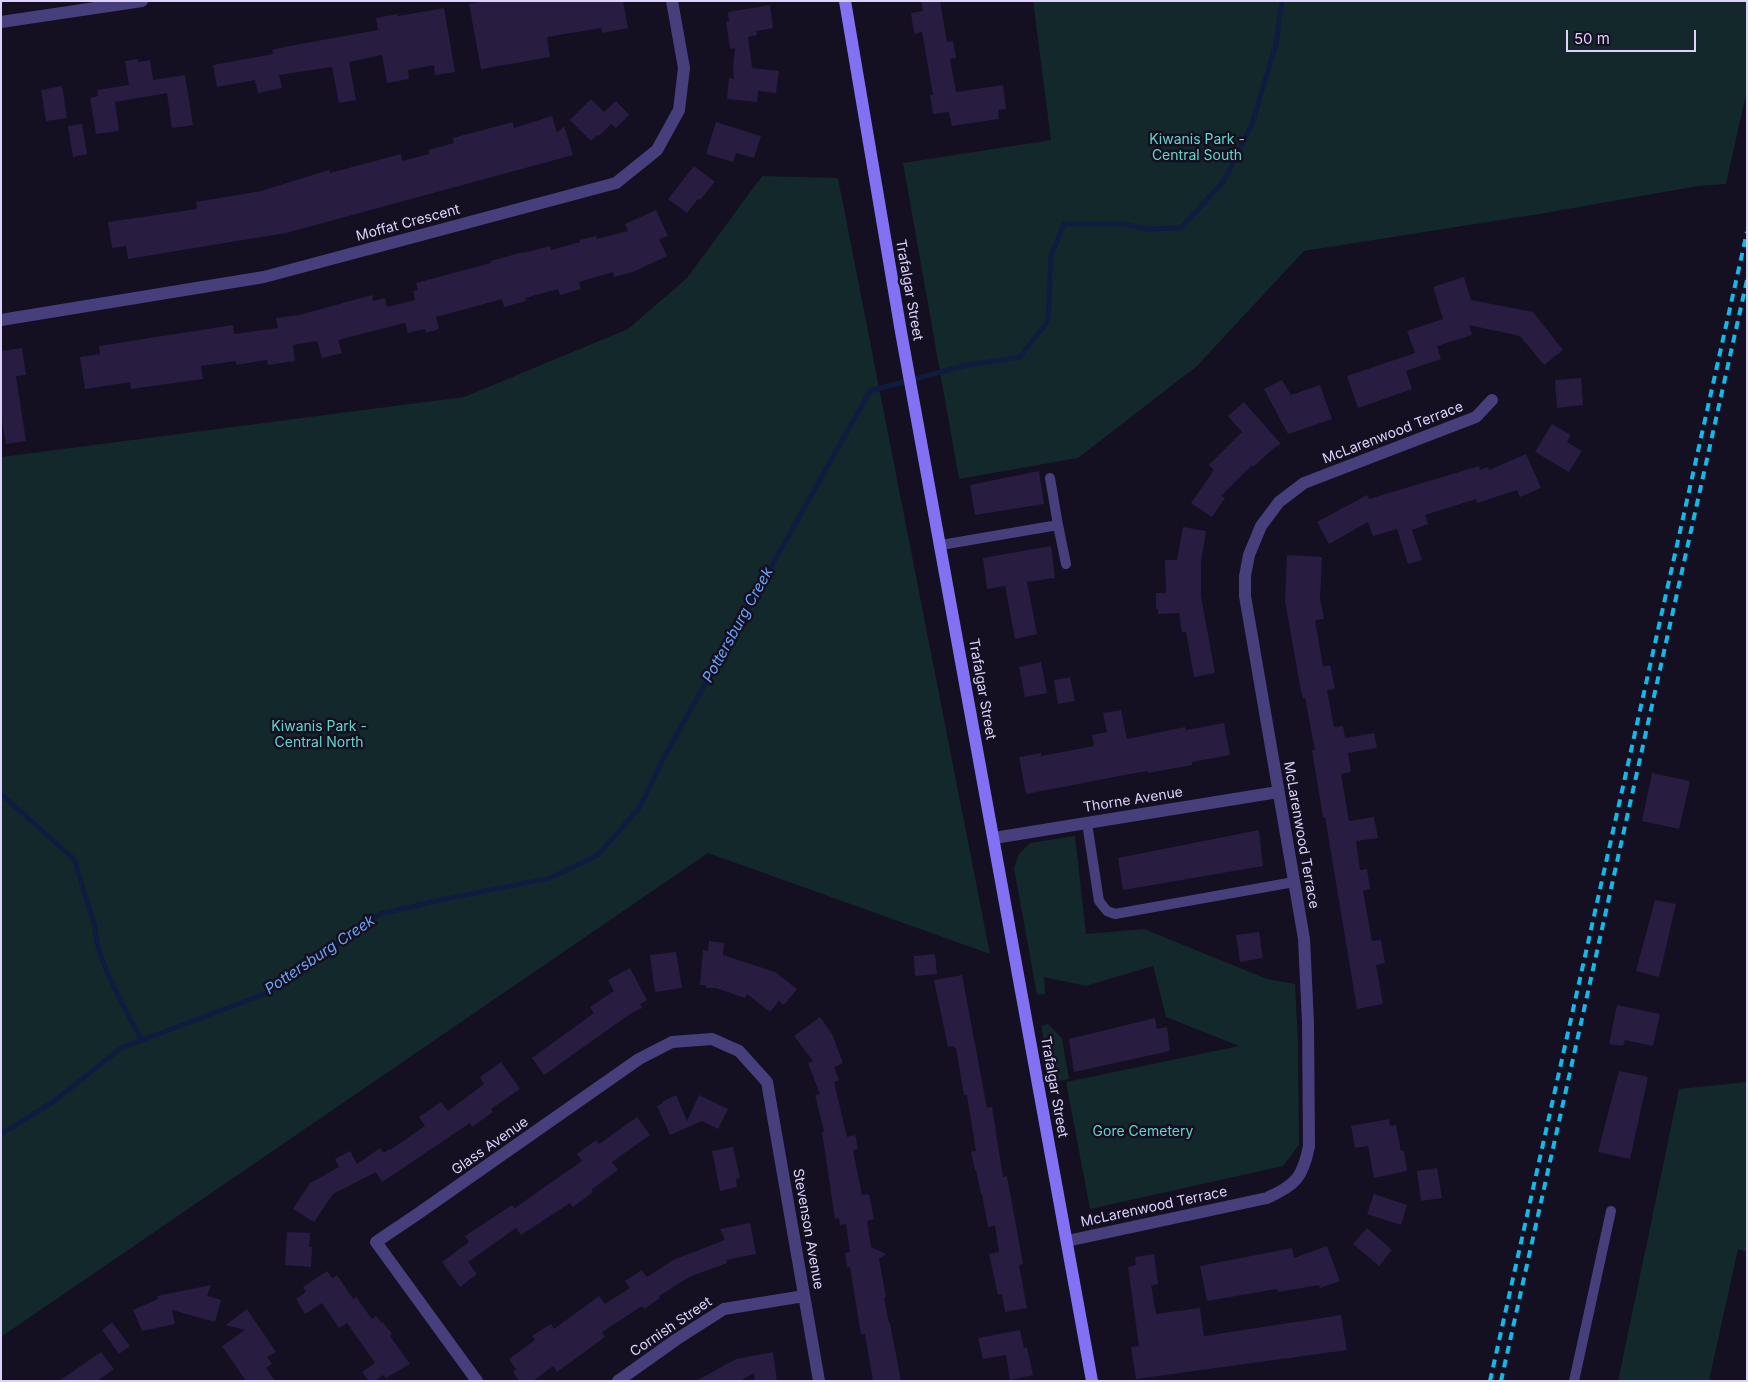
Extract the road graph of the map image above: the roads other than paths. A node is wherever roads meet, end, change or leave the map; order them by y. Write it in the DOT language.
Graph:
graph roads {
  1 [pos="142,1"];
  2 [pos="672,1"];
  3 [pos="844,1"];
  4 [pos="1,22"];
  5 [pos="1,320"];
  6 [pos="1492,400"];
  7 [pos="1050,478"];
  8 [pos="1058,525"];
  9 [pos="941,545"];
  10 [pos="1066,564"];
  11 [pos="1278,792"];
  12 [pos="1087,823"];
  13 [pos="994,838"];
  14 [pos="1294,882"];
  15 [pos="767,1082"];
  16 [pos="1611,1211"];
  17 [pos="1067,1242"];
  18 [pos="804,1296"];
  19 [pos="477,1381"];
  20 [pos="618,1381"];
  21 [pos="819,1381"];
  22 [pos="1092,1381"];
  23 [pos="1574,1381"];
  1 -- 4 [label="street"];
  2 -- 5 [label="street, Moffat Crescent"];
  3 -- 9 [label="main road, Trafalgar Street"];
  6 -- 11 [label="street, McLarenwood Terrace"];
  7 -- 8 [label="lane"];
  8 -- 9 [label="lane"];
  8 -- 10 [label="lane"];
  9 -- 13 [label="main road, Trafalgar Street"];
  11 -- 12 [label="street, Thorne Avenue"];
  11 -- 14 [label="street, McLarenwood Terrace"];
  12 -- 13 [label="street, Thorne Avenue"];
  12 -- 14 [label="lane"];
  13 -- 17 [label="main road, Trafalgar Street"];
  14 -- 17 [label="street, McLarenwood Terrace"];
  15 -- 18 [label="street, Stevenson Avenue"];
  15 -- 19 [label="street, Glass Avenue"];
  16 -- 23 [label="lane"];
  17 -- 22 [label="main road, Trafalgar Street"];
  18 -- 20 [label="street, Cornish Street"];
  18 -- 21 [label="street, Stevenson Avenue"];
}
